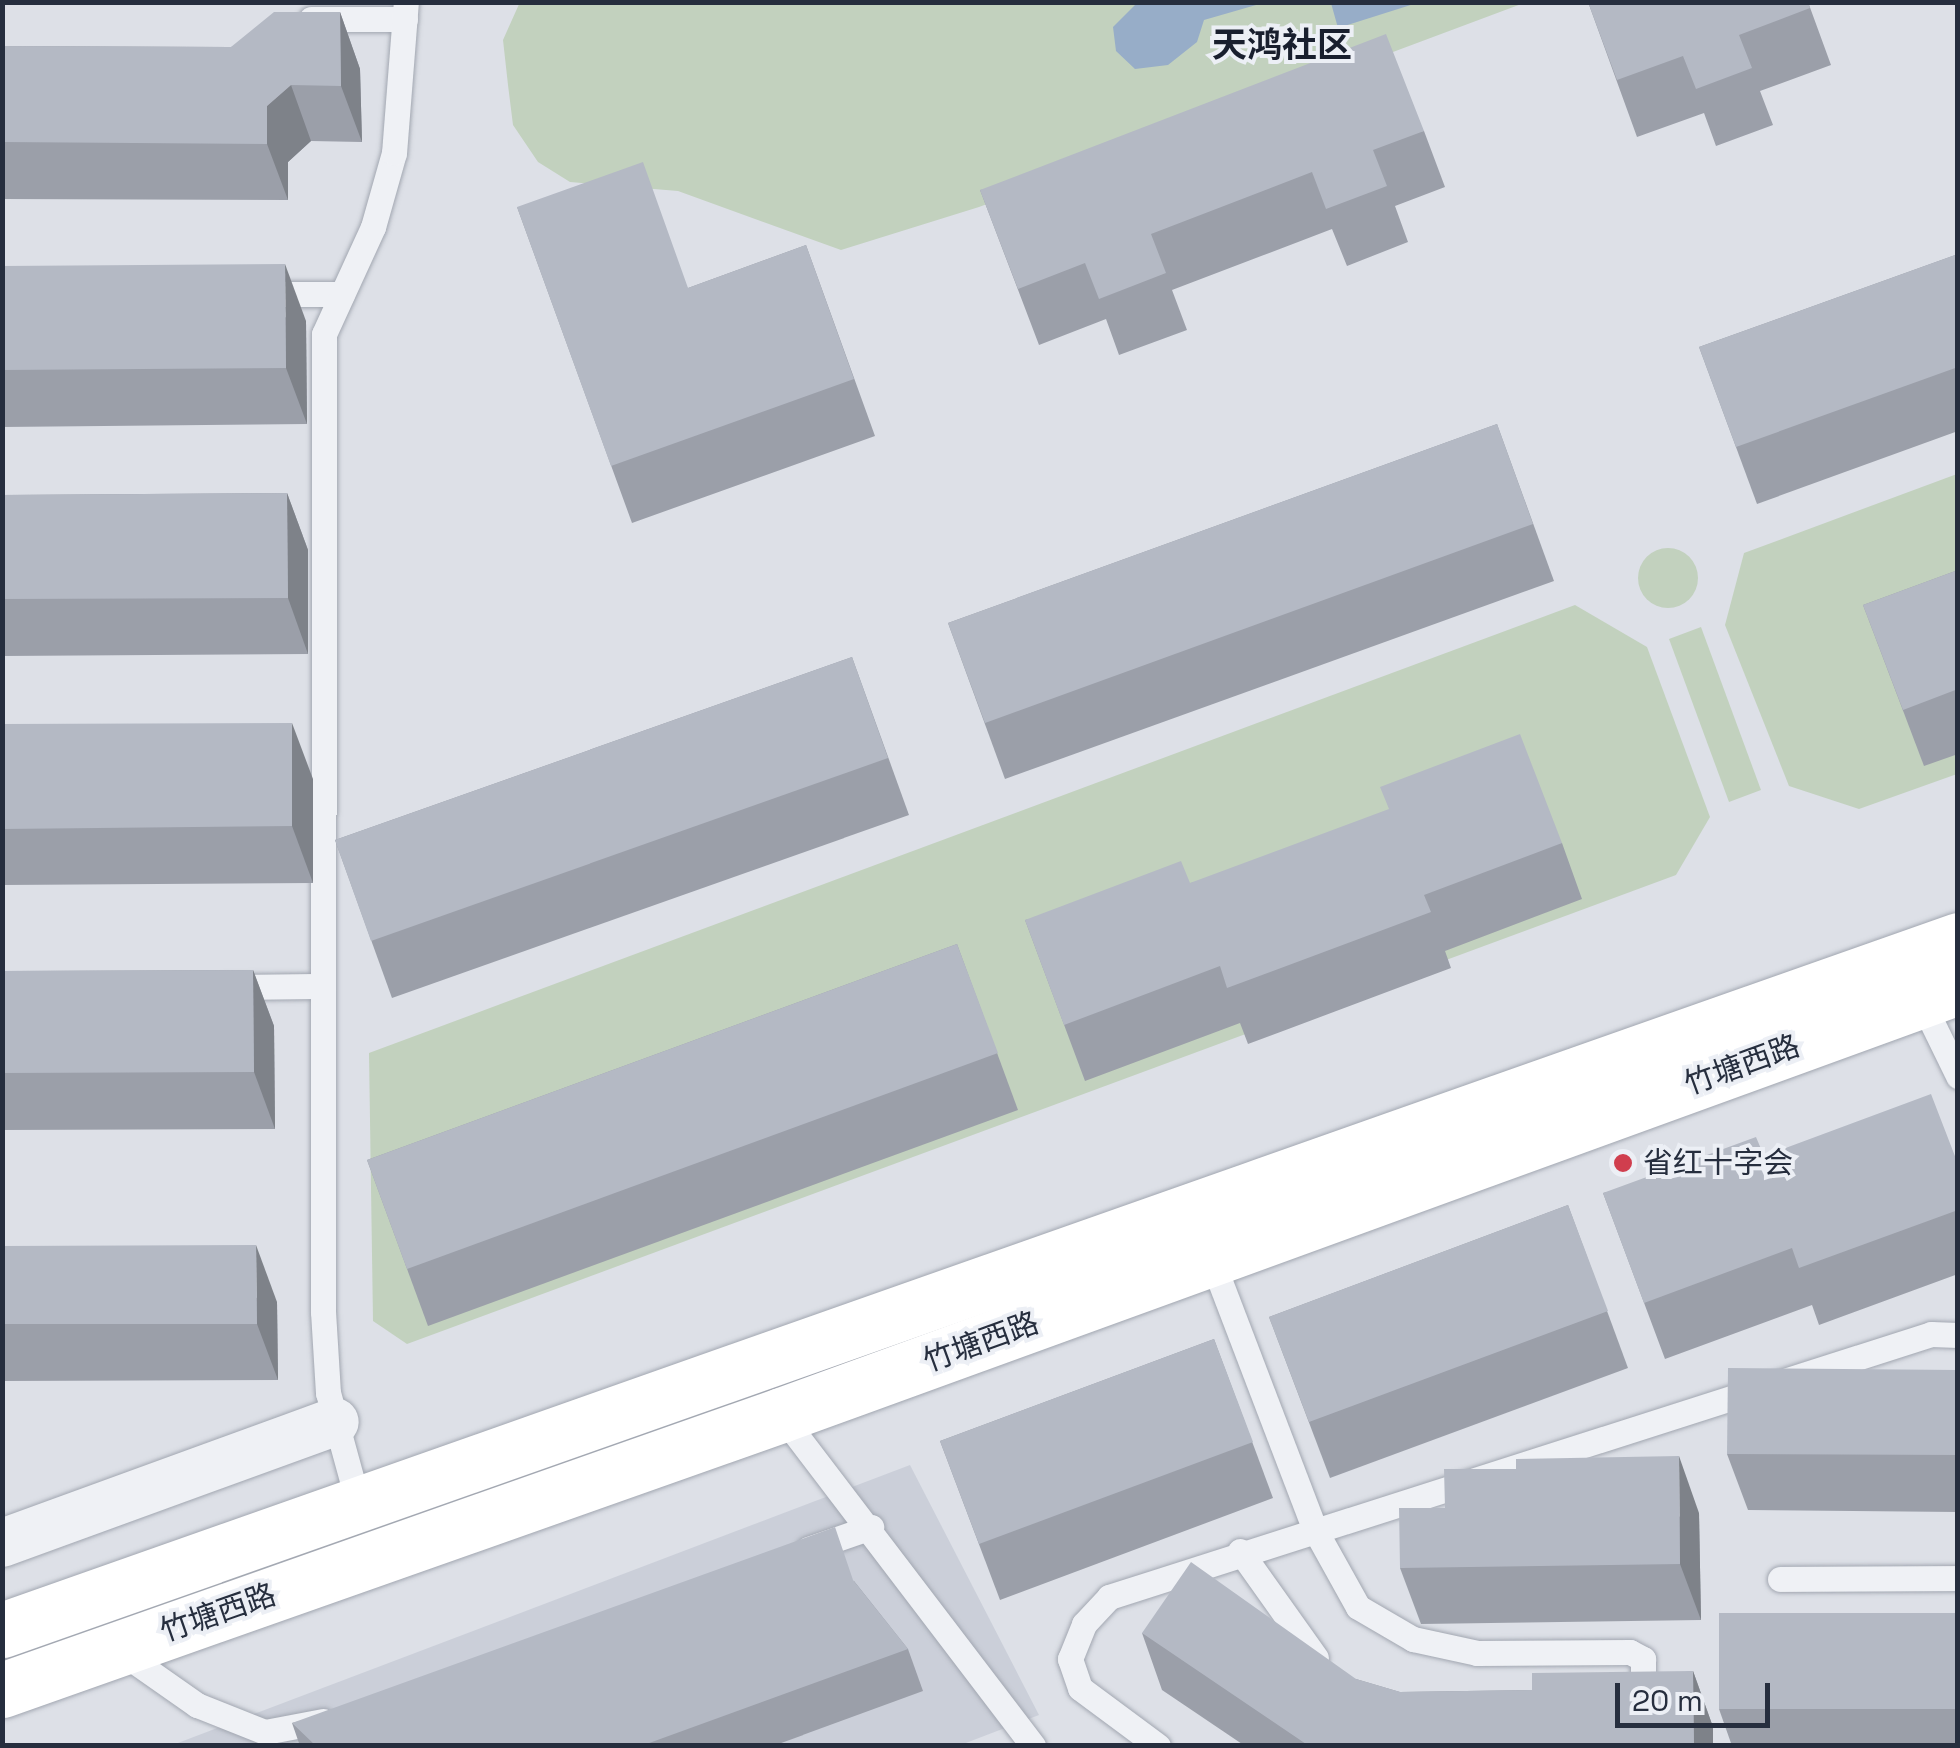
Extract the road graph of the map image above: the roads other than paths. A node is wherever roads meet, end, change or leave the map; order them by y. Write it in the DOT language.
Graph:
graph roads {
  1 [pos="405,11"];
  2 [pos="278,19"];
  3 [pos="242,294"];
  4 [pos="342,294"];
  5 [pos="1958,940"];
  6 [pos="323,986"];
  7 [pos="191,988"];
  8 [pos="1939,994"];
  9 [pos="1958,1076"];
  10 [pos="1211,1258"];
  11 [pos="1958,1335"];
  12 [pos="781,1416"];
  13 [pos="335,1422"];
  14 [pos="359,1506"];
  15 [pos="872,1527"];
  16 [pos="1314,1528"];
  17 [pos="2,1542"];
  18 [pos="1240,1551"];
  19 [pos="780,1560"];
  20 [pos="1780,1578"];
  21 [pos="1958,1578"];
  22 [pos="2,1630"];
  23 [pos="117,1648"];
  24 [pos="1336,1678"];
  25 [pos="2,1690"];
  26 [pos="356,1711"];
  27 [pos="1612,1719"];
  28 [pos="1034,1746"];
  29 [pos="1158,1746"];
  1 -- 2 [label="lane"];
  1 -- 4 [label="lane"];
  3 -- 4 [label="lane"];
  4 -- 6 [label="lane"];
  5 -- 14 [label="main road, 竹塘西路"];
  6 -- 7 [label="lane"];
  6 -- 13 [label="lane"];
  8 -- 9 [label="lane"];
  8 -- 10 [label="main road, 竹塘西路"];
  10 -- 12 [label="main road, 竹塘西路"];
  10 -- 16 [label="lane"];
  11 -- 16 [label="lane"];
  12 -- 15 [label="lane"];
  12 -- 23 [label="main road, 竹塘西路"];
  13 -- 14 [label="lane"];
  13 -- 17 [label="street"];
  14 -- 22 [label="main road, 竹塘西路"];
  15 -- 19 [label="lane"];
  15 -- 28 [label="lane"];
  16 -- 18 [label="lane"];
  16 -- 27 [label="lane"];
  18 -- 24 [label="lane"];
  18 -- 29 [label="lane"];
  20 -- 21 [label="lane"];
  23 -- 25 [label="main road, 竹塘西路"];
  23 -- 26 [label="lane"];
}
